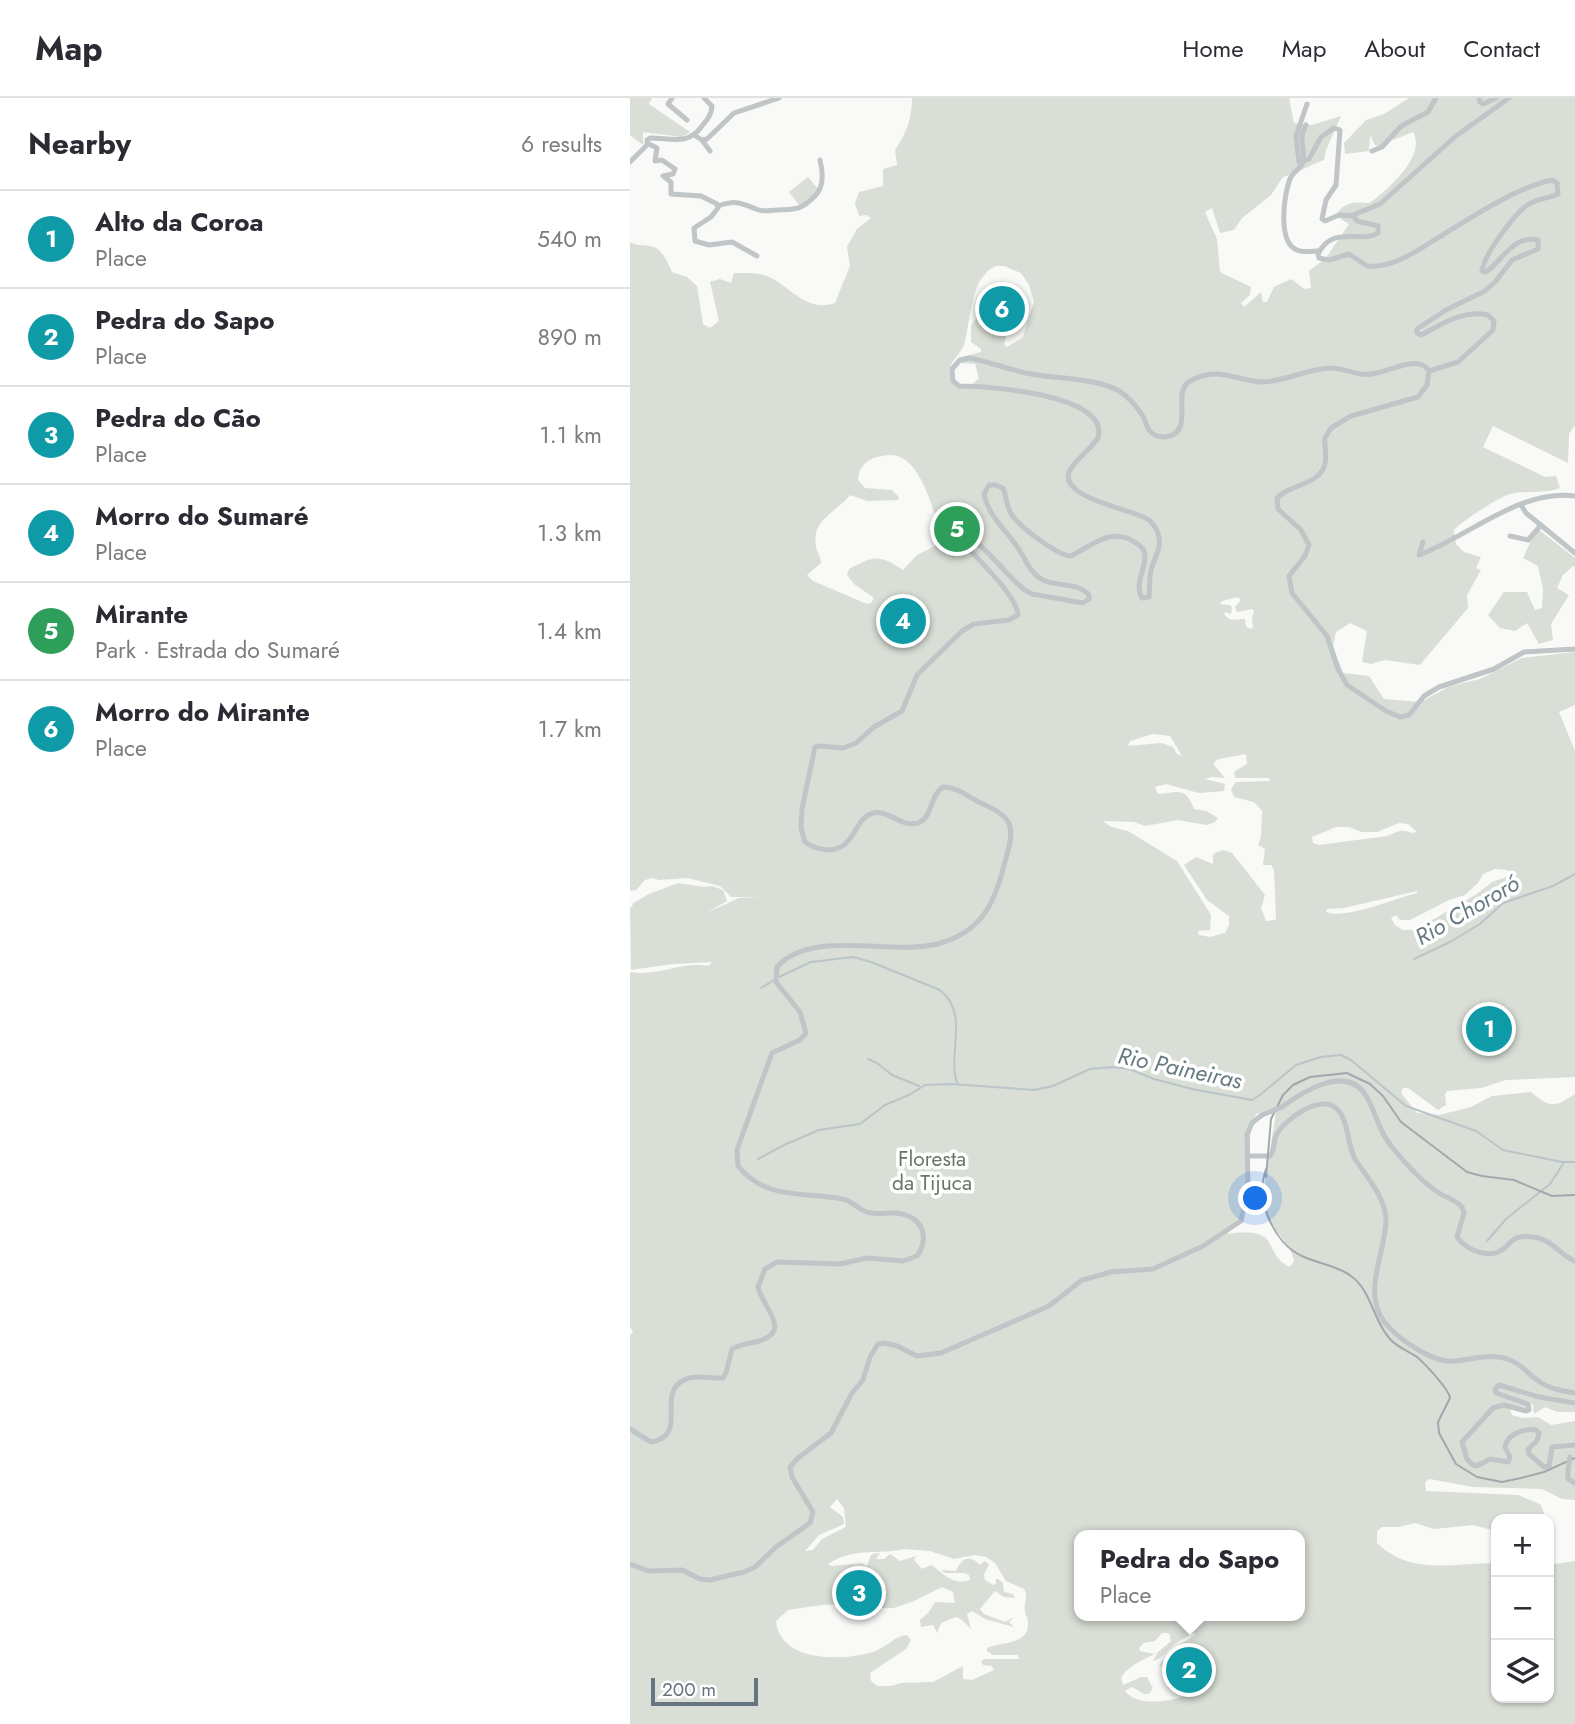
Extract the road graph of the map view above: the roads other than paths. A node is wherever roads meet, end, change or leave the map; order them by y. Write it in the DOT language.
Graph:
graph roads {
  1 [pos="672,98"];
  2 [pos="704,98"];
  3 [pos="779,98"];
  4 [pos="1436,98"];
  5 [pos="1479,98"];
  6 [pos="1496,98"];
  7 [pos="1509,98"];
  8 [pos="1307,104"];
  9 [pos="687,120"];
  10 [pos="1301,131"];
  11 [pos="694,135"];
  12 [pos="702,140"];
  13 [pos="648,144"];
  14 [pos="710,151"];
  15 [pos="1372,151"];
  16 [pos="631,159"];
  17 [pos="820,160"];
  18 [pos="1303,161"];
  19 [pos="1294,171"];
  20 [pos="718,206"];
  21 [pos="1353,216"];
  22 [pos="1318,251"];
  23 [pos="757,256"];
  24 [pos="1429,371"];
  25 [pos="1575,496"];
  26 [pos="1521,505"];
  27 [pos="1541,525"];
  28 [pos="1510,536"];
  29 [pos="1423,542"];
  30 [pos="1575,553"];
  31 [pos="1575,649"];
  32 [pos="1248,1156"];
  33 [pos="1575,1261"];
  34 [pos="1575,1394"];
  35 [pos="1575,1404"];
  36 [pos="630,1429"];
  37 [pos="1575,1445"];
  38 [pos="1575,1451"];
  39 [pos="1575,1483"];
  40 [pos="630,1564"];
  1 -- 9 [label="street"];
  2 -- 11 [label="street"];
  3 -- 12 [label="street"];
  4 -- 15 [label="street"];
  5 -- 6 [label="street"];
  7 -- 21 [label="street"];
  8 -- 10 [label="street"];
  10 -- 18 [label="street"];
  10 -- 19 [label="street"];
  11 -- 12 [label="street"];
  11 -- 13 [label="street"];
  12 -- 14 [label="street"];
  13 -- 16 [label="street"];
  13 -- 20 [label="street"];
  17 -- 20 [label="street"];
  18 -- 19 [label="street"];
  18 -- 21 [label="street"];
  19 -- 22 [label="street"];
  20 -- 23 [label="street"];
  21 -- 22 [label="street"];
  22 -- 24 [label="street"];
  24 -- 31 [label="street"];
  24 -- 36 [label="street"];
  25 -- 26 [label="street"];
  26 -- 27 [label="street"];
  26 -- 29 [label="street"];
  27 -- 28 [label="street"];
  27 -- 30 [label="street"];
  32 -- 33 [label="street, bridge"];
  32 -- 34 [label="street"];
  32 -- 40 [label="street"];
  35 -- 37 [label="street"];
  38 -- 39 [label="street, bridge"];
}
